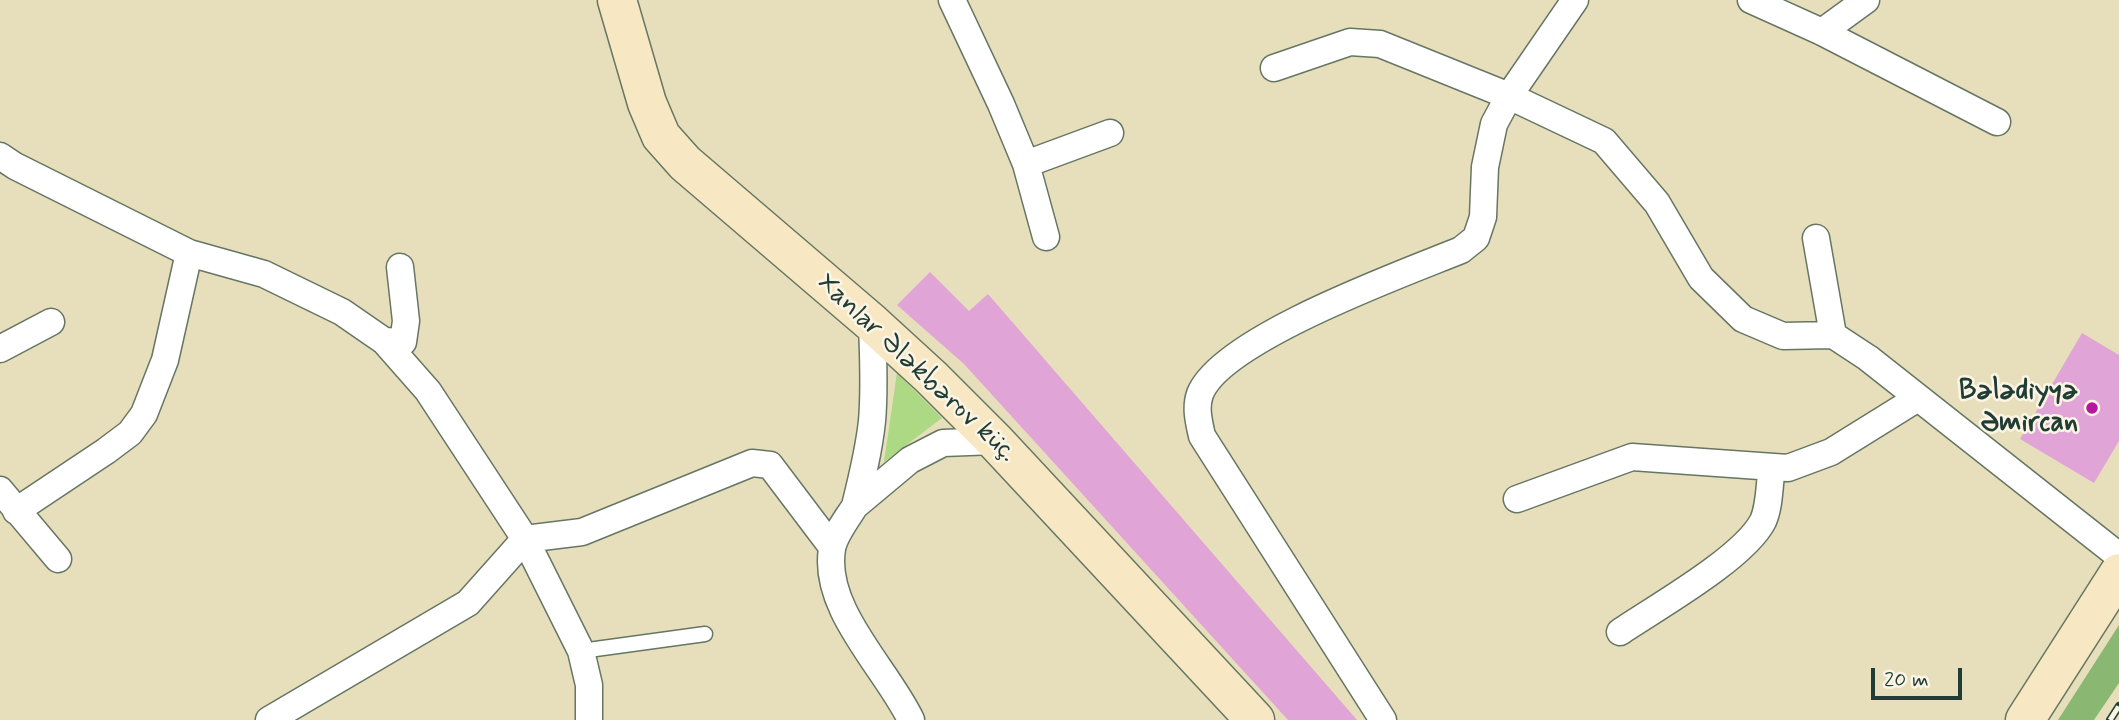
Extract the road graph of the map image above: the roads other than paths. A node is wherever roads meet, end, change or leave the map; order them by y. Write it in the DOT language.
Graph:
graph roads {
  1 [pos="617,0"];
  2 [pos="952,0"];
  3 [pos="1575,0"];
  4 [pos="1751,0"];
  5 [pos="1866,0"];
  6 [pos="1822,32"];
  7 [pos="1274,68"];
  8 [pos="1509,96"];
  9 [pos="1997,122"];
  10 [pos="1110,133"];
  11 [pos="0,156"];
  12 [pos="1026,164"];
  13 [pos="1045,237"];
  14 [pos="1816,238"];
  15 [pos="190,253"];
  16 [pos="400,267"];
  17 [pos="51,322"];
  18 [pos="872,323"];
  19 [pos="1833,335"];
  20 [pos="384,341"];
  21 [pos="0,349"];
  22 [pos="1917,398"];
  23 [pos="996,441"];
  24 [pos="1772,468"];
  25 [pos="1517,499"];
  26 [pos="8,500"];
  27 [pos="855,506"];
  28 [pos="525,539"];
  29 [pos="832,547"];
  30 [pos="2119,556"];
  31 [pos="58,559"];
  32 [pos="2119,573"];
  33 [pos="1620,632"];
  34 [pos="705,634"];
  35 [pos="581,651"];
  36 [pos="269,720"];
  37 [pos="589,720"];
  38 [pos="911,720"];
  39 [pos="1255,720"];
  40 [pos="1383,720"];
  41 [pos="2025,720"];
  1 -- 18 [label="street, Xanlar Ələkbərov küç."];
  2 -- 12 [label="street"];
  3 -- 8 [label="street"];
  4 -- 6 [label="street"];
  5 -- 6 [label="street"];
  6 -- 9 [label="street"];
  7 -- 8 [label="street"];
  8 -- 19 [label="street"];
  8 -- 40 [label="street"];
  10 -- 12 [label="street"];
  11 -- 15 [label="street"];
  12 -- 13 [label="street"];
  14 -- 19 [label="street"];
  15 -- 20 [label="street"];
  15 -- 26 [label="street"];
  16 -- 20 [label="street"];
  17 -- 21 [label="street"];
  18 -- 23 [label="street, Xanlar Ələkbərov küç."];
  18 -- 27 [label="street"];
  19 -- 22 [label="street"];
  20 -- 28 [label="street"];
  22 -- 24 [label="street"];
  22 -- 30 [label="street"];
  23 -- 27 [label="street"];
  23 -- 39 [label="street, Xanlar Ələkbərov küç."];
  24 -- 25 [label="street"];
  24 -- 33 [label="street"];
  26 -- 31 [label="street"];
  27 -- 29 [label="street"];
  28 -- 29 [label="street"];
  28 -- 35 [label="street"];
  28 -- 36 [label="street"];
  29 -- 38 [label="street"];
  32 -- 41 [label="street"];
  34 -- 35 [label="lane"];
  35 -- 37 [label="street"];
}
